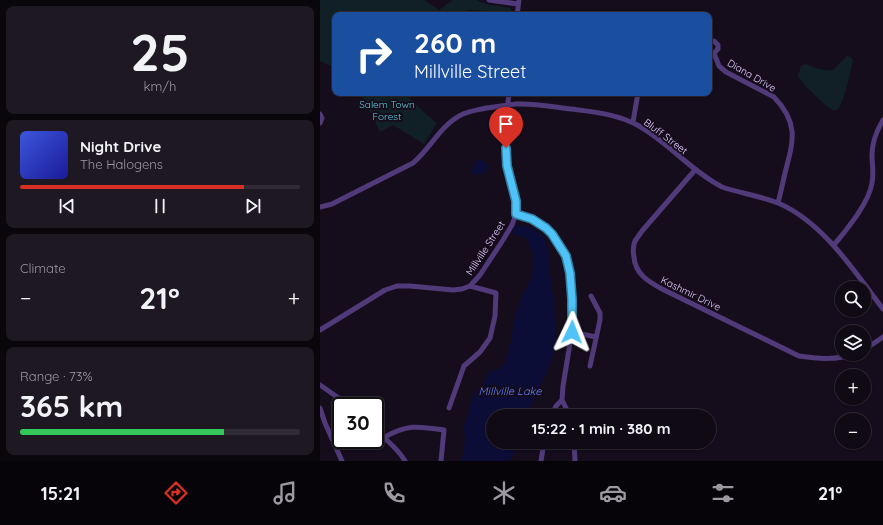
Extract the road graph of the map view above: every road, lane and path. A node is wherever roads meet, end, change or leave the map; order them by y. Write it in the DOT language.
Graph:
graph roads {
  1 [pos="489,0"];
  2 [pos="518,2"];
  3 [pos="517,12"];
  4 [pos="712,41"];
  5 [pos="712,52"];
  6 [pos="712,55"];
  7 [pos="509,96"];
  8 [pos="637,96"];
  9 [pos="508,105"];
  10 [pos="320,114"];
  11 [pos="883,120"];
  12 [pos="633,122"];
  13 [pos="320,124"];
  14 [pos="695,170"];
  15 [pos="778,203"];
  16 [pos="320,207"];
  17 [pos="516,214"];
  18 [pos="834,245"];
  19 [pos="470,286"];
  20 [pos="591,296"];
  21 [pos="883,310"];
  22 [pos="320,330"];
  23 [pos="572,332"];
  24 [pos="596,337"];
  25 [pos="883,337"];
  26 [pos="871,345"];
  27 [pos="835,359"];
  28 [pos="590,366"];
  29 [pos="320,385"];
  30 [pos="337,397"];
  31 [pos="562,400"];
  32 [pos="320,408"];
  33 [pos="449,408"];
  34 [pos="555,409"];
  35 [pos="566,409"];
  36 [pos="384,438"];
  37 [pos="384,439"];
  38 [pos="543,449"];
  39 [pos="574,449"];
  40 [pos="342,461"];
  41 [pos="405,461"];
  42 [pos="441,461"];
  43 [pos="541,461"];
  44 [pos="575,461"];
  1 -- 2 [label="street"];
  2 -- 3 [label="street"];
  4 -- 5 [label="street, Diana Drive"];
  6 -- 15 [label="street, Diana Drive"];
  7 -- 9 [label="street, Millville Street"];
  8 -- 12 [label="street"];
  9 -- 12 [label="street, Bluff Street"];
  9 -- 16 [label="street, Bluff Street"];
  9 -- 17 [label="street, Millville Street"];
  10 -- 13 [label="street"];
  11 -- 18 [label="street"];
  12 -- 14 [label="street, Bluff Street"];
  14 -- 15 [label="street, Bluff Street"];
  14 -- 27 [label="street, Kashmir Drive"];
  15 -- 18 [label="street, Bluff Street"];
  17 -- 19 [label="street, Millville Street"];
  17 -- 23 [label="street"];
  18 -- 21 [label="street, Bluff Street"];
  19 -- 22 [label="street, Millville Street"];
  19 -- 33 [label="street"];
  20 -- 24 [label="street"];
  23 -- 24 [label="street"];
  23 -- 31 [label="street"];
  24 -- 28 [label="street"];
  25 -- 26 [label="street"];
  29 -- 30 [label="street"];
  31 -- 34 [label="street"];
  31 -- 35 [label="street"];
  32 -- 40 [label="street"];
  36 -- 42 [label="street"];
  37 -- 41 [label="street"];
  38 -- 43 [label="street"];
  39 -- 44 [label="street"];
}
